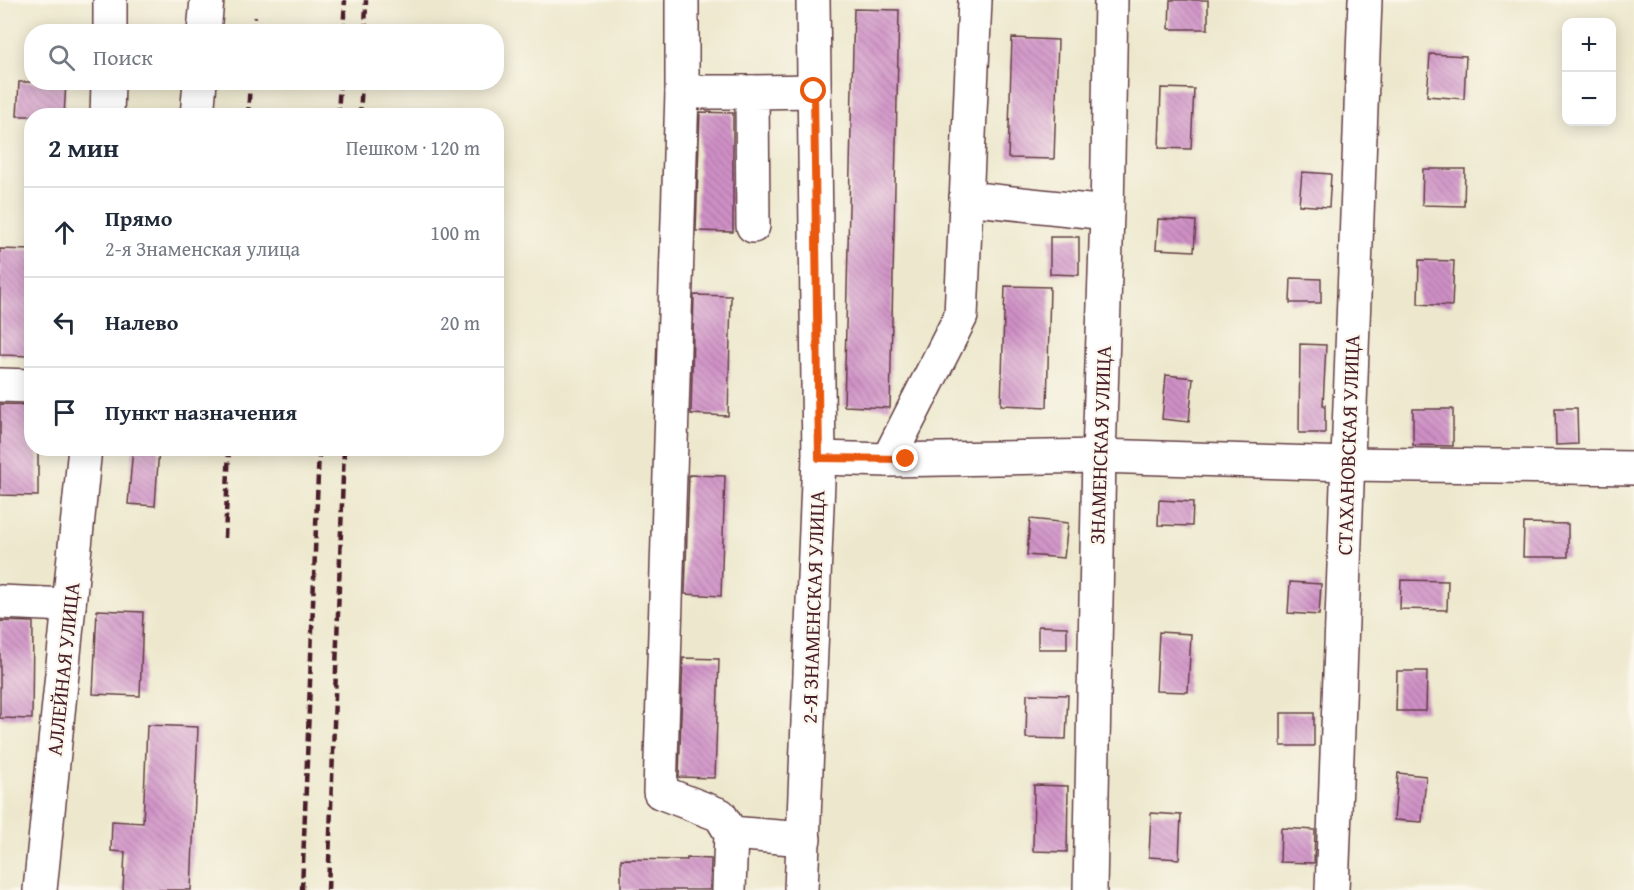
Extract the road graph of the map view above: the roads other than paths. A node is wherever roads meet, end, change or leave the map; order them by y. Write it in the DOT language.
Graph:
graph roads {
  1 [pos="111,0"];
  2 [pos="207,0"];
  3 [pos="682,0"];
  4 [pos="813,0"];
  5 [pos="975,0"];
  6 [pos="1110,0"];
  7 [pos="1365,0"];
  8 [pos="110,24"];
  9 [pos="205,24"];
  10 [pos="108,90"];
  11 [pos="199,90"];
  12 [pos="814,91"];
  13 [pos="682,92"];
  14 [pos="752,92"];
  15 [pos="107,108"];
  16 [pos="198,108"];
  17 [pos="966,198"];
  18 [pos="1107,213"];
  19 [pos="753,226"];
  20 [pos="0,385"];
  21 [pos="24,386"];
  22 [pos="84,456"];
  23 [pos="1099,456"];
  24 [pos="819,458"];
  25 [pos="888,460"];
  26 [pos="1347,464"];
  27 [pos="1634,468"];
  28 [pos="0,602"];
  29 [pos="69,605"];
  30 [pos="731,833"];
  31 [pos="804,838"];
  32 [pos="40,890"];
  33 [pos="729,890"];
  34 [pos="801,890"];
  35 [pos="1090,890"];
  36 [pos="1332,890"];
  1 -- 8 [label="street"];
  2 -- 9 [label="street"];
  3 -- 13 [label="street"];
  4 -- 12 [label="street, 2-Я ЗНАМЕНСКАЯ УЛИЦА"];
  5 -- 17 [label="street"];
  6 -- 18 [label="street, ЗНАМЕНСКАЯ УЛИЦА"];
  7 -- 26 [label="street, СТАХАНОВСКАЯ УЛИЦА"];
  10 -- 15 [label="street"];
  11 -- 16 [label="street"];
  12 -- 14 [label="street"];
  12 -- 24 [label="street, 2-Я ЗНАМЕНСКАЯ УЛИЦА"];
  13 -- 14 [label="street"];
  13 -- 30 [label="street"];
  14 -- 19 [label="street"];
  17 -- 18 [label="street"];
  17 -- 25 [label="street"];
  18 -- 23 [label="street, ЗНАМЕНСКАЯ УЛИЦА"];
  20 -- 21 [label="street"];
  22 -- 29 [label="street, АЛЛЕЙНАЯ УЛИЦА"];
  23 -- 25 [label="street"];
  23 -- 26 [label="street"];
  23 -- 35 [label="street, ЗНАМЕНСКАЯ УЛИЦА"];
  24 -- 25 [label="street"];
  24 -- 31 [label="street, 2-Я ЗНАМЕНСКАЯ УЛИЦА"];
  26 -- 27 [label="street"];
  26 -- 36 [label="street, СТАХАНОВСКАЯ УЛИЦА"];
  28 -- 29 [label="street"];
  29 -- 32 [label="street, АЛЛЕЙНАЯ УЛИЦА"];
  30 -- 31 [label="street"];
  30 -- 33 [label="street"];
  31 -- 34 [label="street, 2-Я ЗНАМЕНСКАЯ УЛИЦА"];
}
